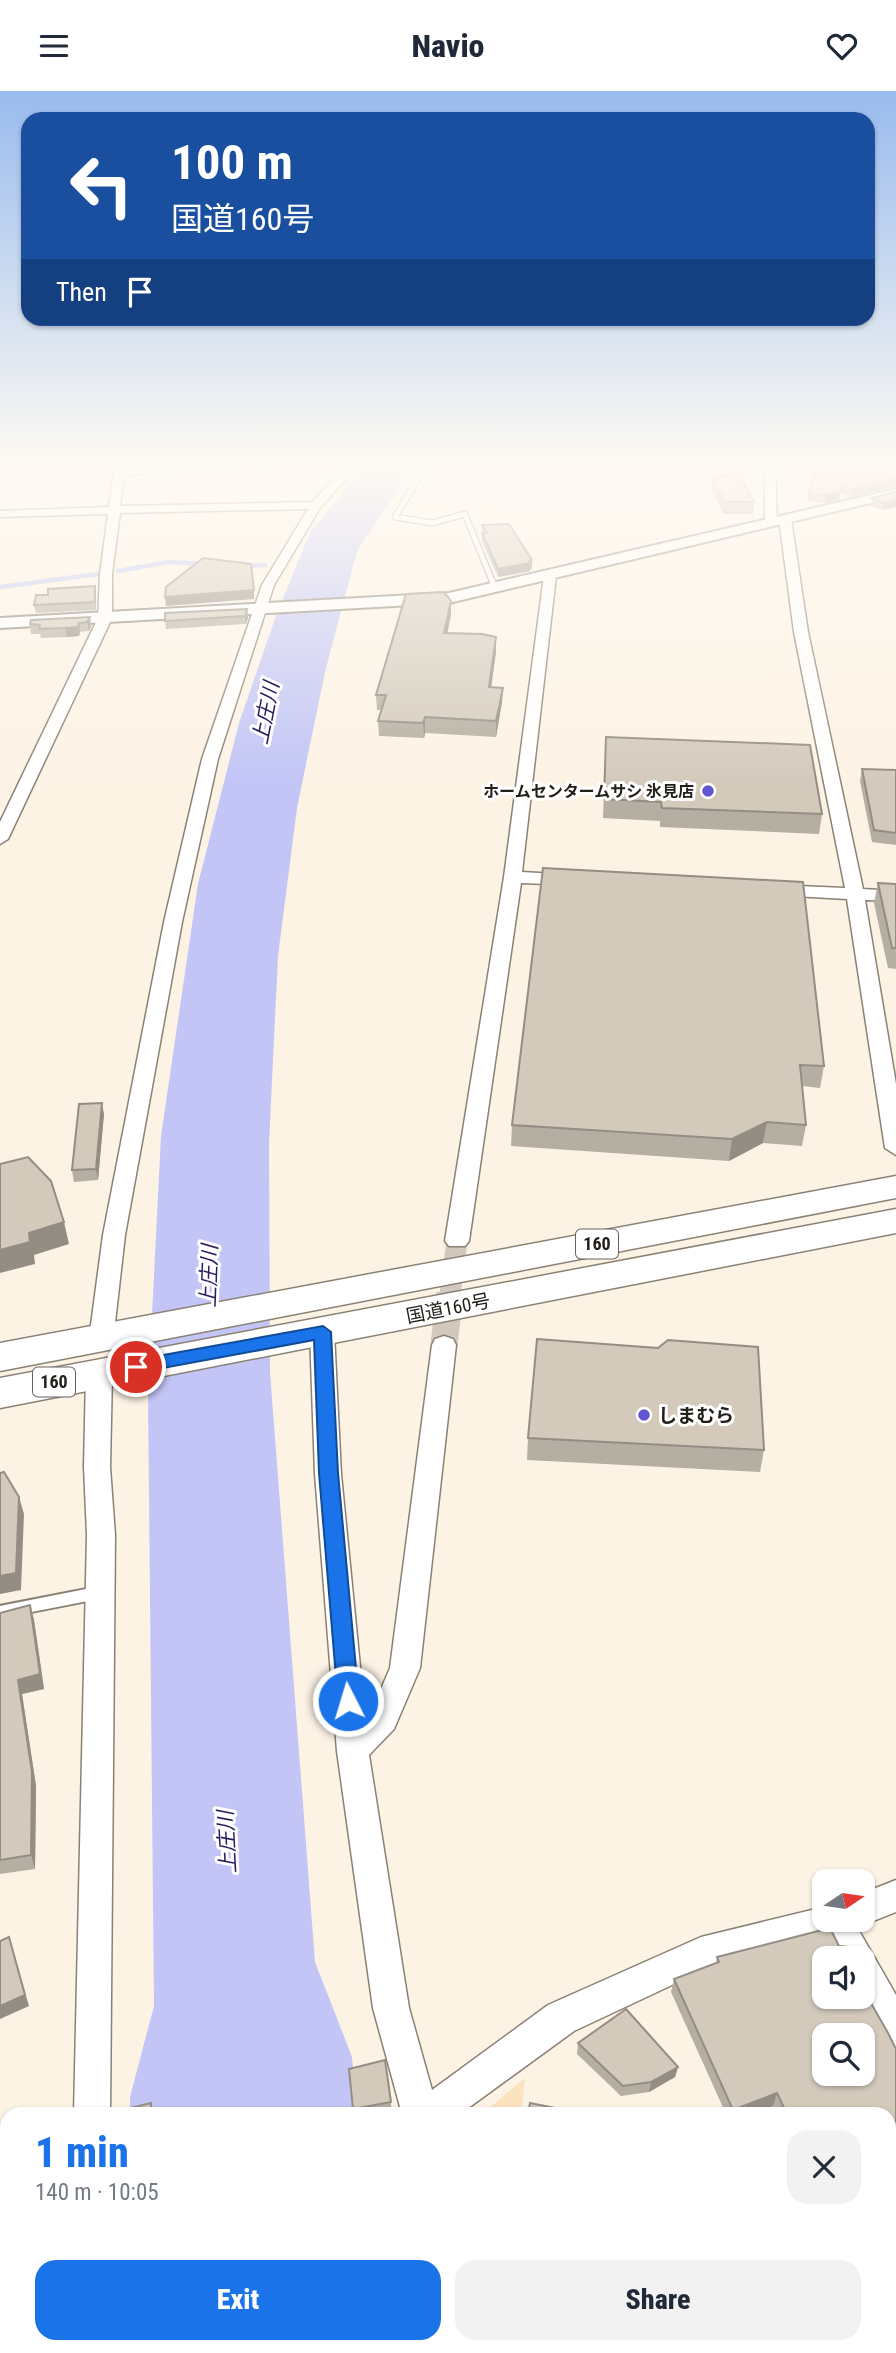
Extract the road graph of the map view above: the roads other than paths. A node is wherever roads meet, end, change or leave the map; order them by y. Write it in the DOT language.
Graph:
graph roads {
  1 [pos="106,572"];
  2 [pos="277,572"];
  3 [pos="488,572"];
  4 [pos="568,572"];
  5 [pos="788,572"];
  6 [pos="550,576"];
  7 [pos="495,588"];
  8 [pos="260,609"];
  9 [pos="105,618"];
  10 [pos="0,622"];
  11 [pos="0,839"];
  12 [pos="513,877"];
  13 [pos="595,881"];
  14 [pos="759,889"];
  15 [pos="855,894"];
  16 [pos="896,896"];
  17 [pos="896,1148"];
  18 [pos="896,1187"];
  19 [pos="896,1221"];
  20 [pos="457,1241"];
  21 [pos="306,1323"];
  22 [pos="444,1345"];
  23 [pos="0,1357"];
  24 [pos="103,1362"];
  25 [pos="0,1393"];
  26 [pos="100,1593"];
  27 [pos="0,1612"];
  28 [pos="353,1751"];
  29 [pos="896,1896"];
  30 [pos="875,1905"];
  31 [pos="812,1925"];
  32 [pos="875,1992"];
  33 [pos="896,2029"];
  34 [pos="92,2107"];
  35 [pos="418,2107"];
  36 [pos="439,2107"];
  1 -- 9 [label="street"];
  2 -- 8 [label="street"];
  3 -- 7 [label="lane"];
  4 -- 6 [label="street"];
  5 -- 15 [label="street"];
  6 -- 7 [label="street"];
  6 -- 12 [label="street"];
  7 -- 8 [label="street"];
  8 -- 9 [label="street"];
  8 -- 24 [label="street"];
  9 -- 10 [label="street"];
  9 -- 11 [label="street"];
  12 -- 13 [label="street"];
  12 -- 20 [label="street"];
  14 -- 15 [label="street"];
  15 -- 16 [label="street"];
  15 -- 17 [label="street"];
  18 -- 21 [label="highway, 国道160号 / 160"];
  19 -- 21 [label="highway, 国道160号 / 160"];
  21 -- 24 [label="highway, 国道160号 / 160"];
  21 -- 28 [label="street"];
  22 -- 28 [label="street"];
  23 -- 24 [label="highway, 国道160号 / 160"];
  24 -- 25 [label="highway, 国道160号 / 160"];
  24 -- 26 [label="street"];
  26 -- 27 [label="lane"];
  26 -- 34 [label="street"];
  28 -- 35 [label="street"];
  29 -- 30 [label="street"];
  31 -- 36 [label="street"];
  32 -- 33 [label="street"];
}
